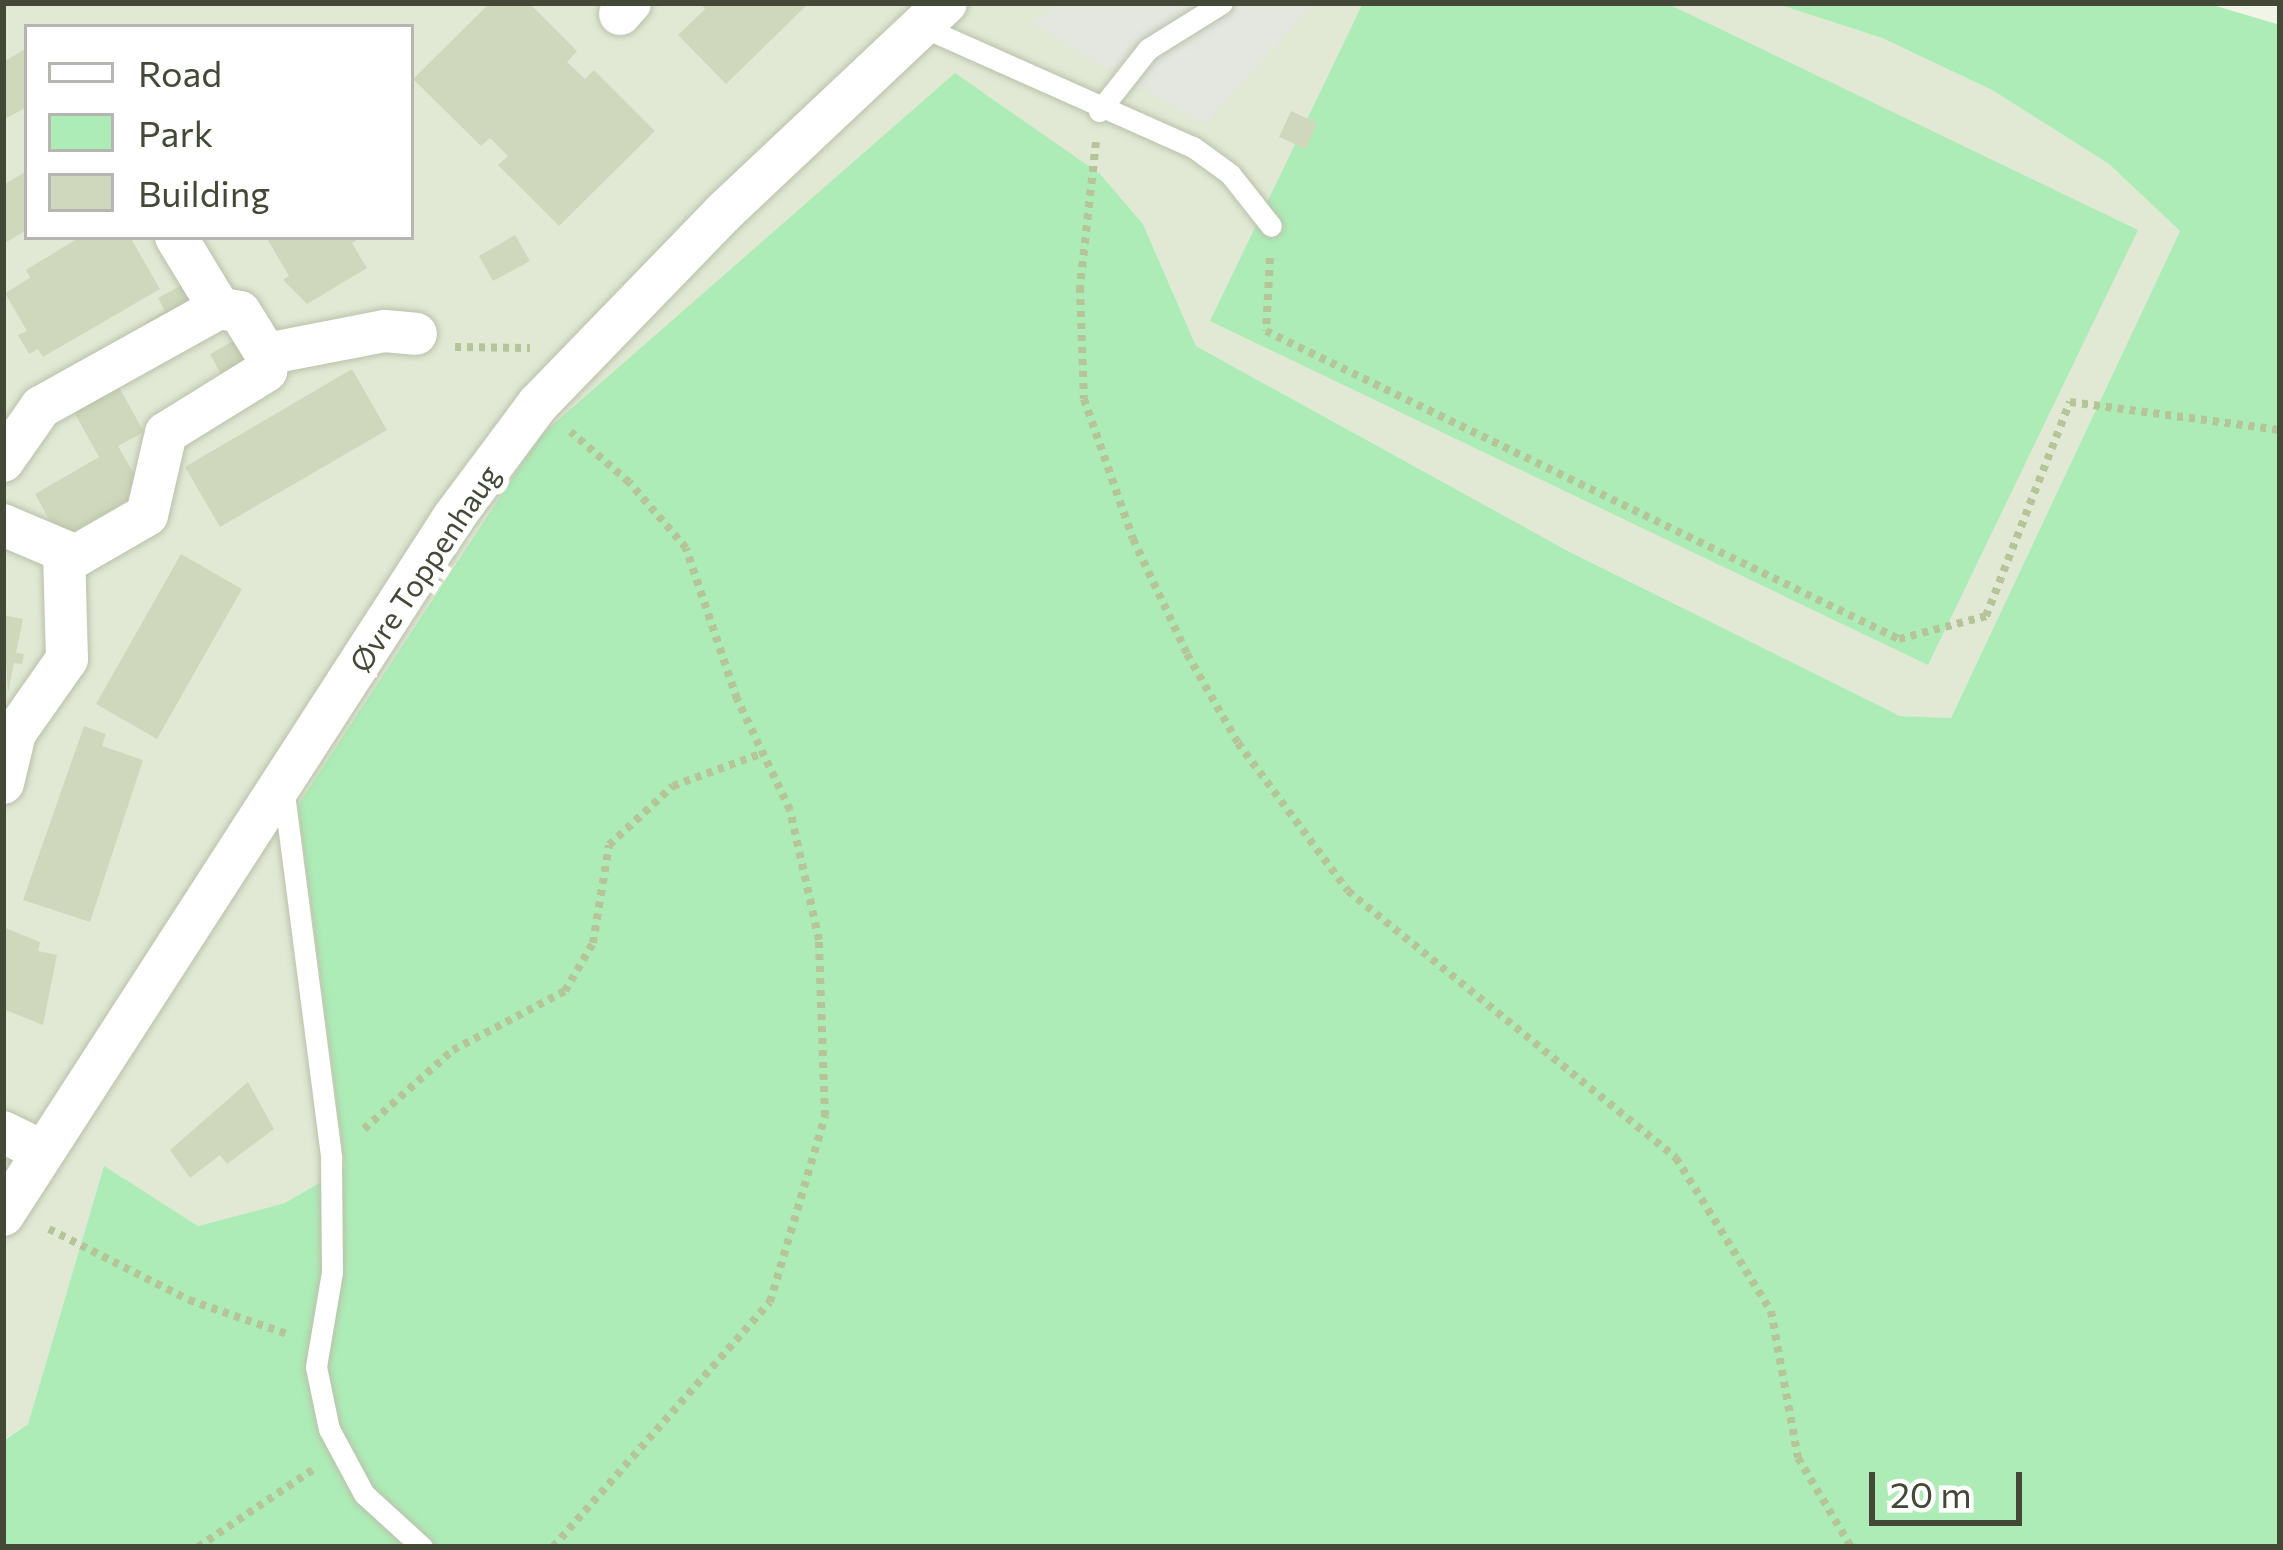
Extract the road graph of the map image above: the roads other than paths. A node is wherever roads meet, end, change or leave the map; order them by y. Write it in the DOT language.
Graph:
graph roads {
  1 [pos="1222,3"];
  2 [pos="934,15"];
  3 [pos="1099,111"];
  4 [pos="1271,226"];
  5 [pos="178,240"];
  6 [pos="219,308"];
  7 [pos="416,334"];
  8 [pos="266,355"];
  9 [pos="3,461"];
  10 [pos="3,525"];
  11 [pos="64,553"];
  12 [pos="9,732"];
  13 [pos="282,779"];
  14 [pos="3,783"];
  15 [pos="3,1132"];
  16 [pos="42,1151"];
  17 [pos="6,1211"];
  18 [pos="422,1547"];
  1 -- 3 [label="lane"];
  2 -- 3 [label="lane"];
  2 -- 13 [label="street, Øvre Toppenhaug"];
  3 -- 4 [label="lane"];
  5 -- 6 [label="street"];
  6 -- 8 [label="street"];
  6 -- 9 [label="street"];
  7 -- 8 [label="street"];
  8 -- 11 [label="street"];
  10 -- 11 [label="street"];
  11 -- 12 [label="street"];
  12 -- 14 [label="street"];
  13 -- 16 [label="street, Øvre Toppenhaug"];
  13 -- 18 [label="lane"];
  15 -- 16 [label="street"];
  16 -- 17 [label="street, Øvre Toppenhaug"];
}
